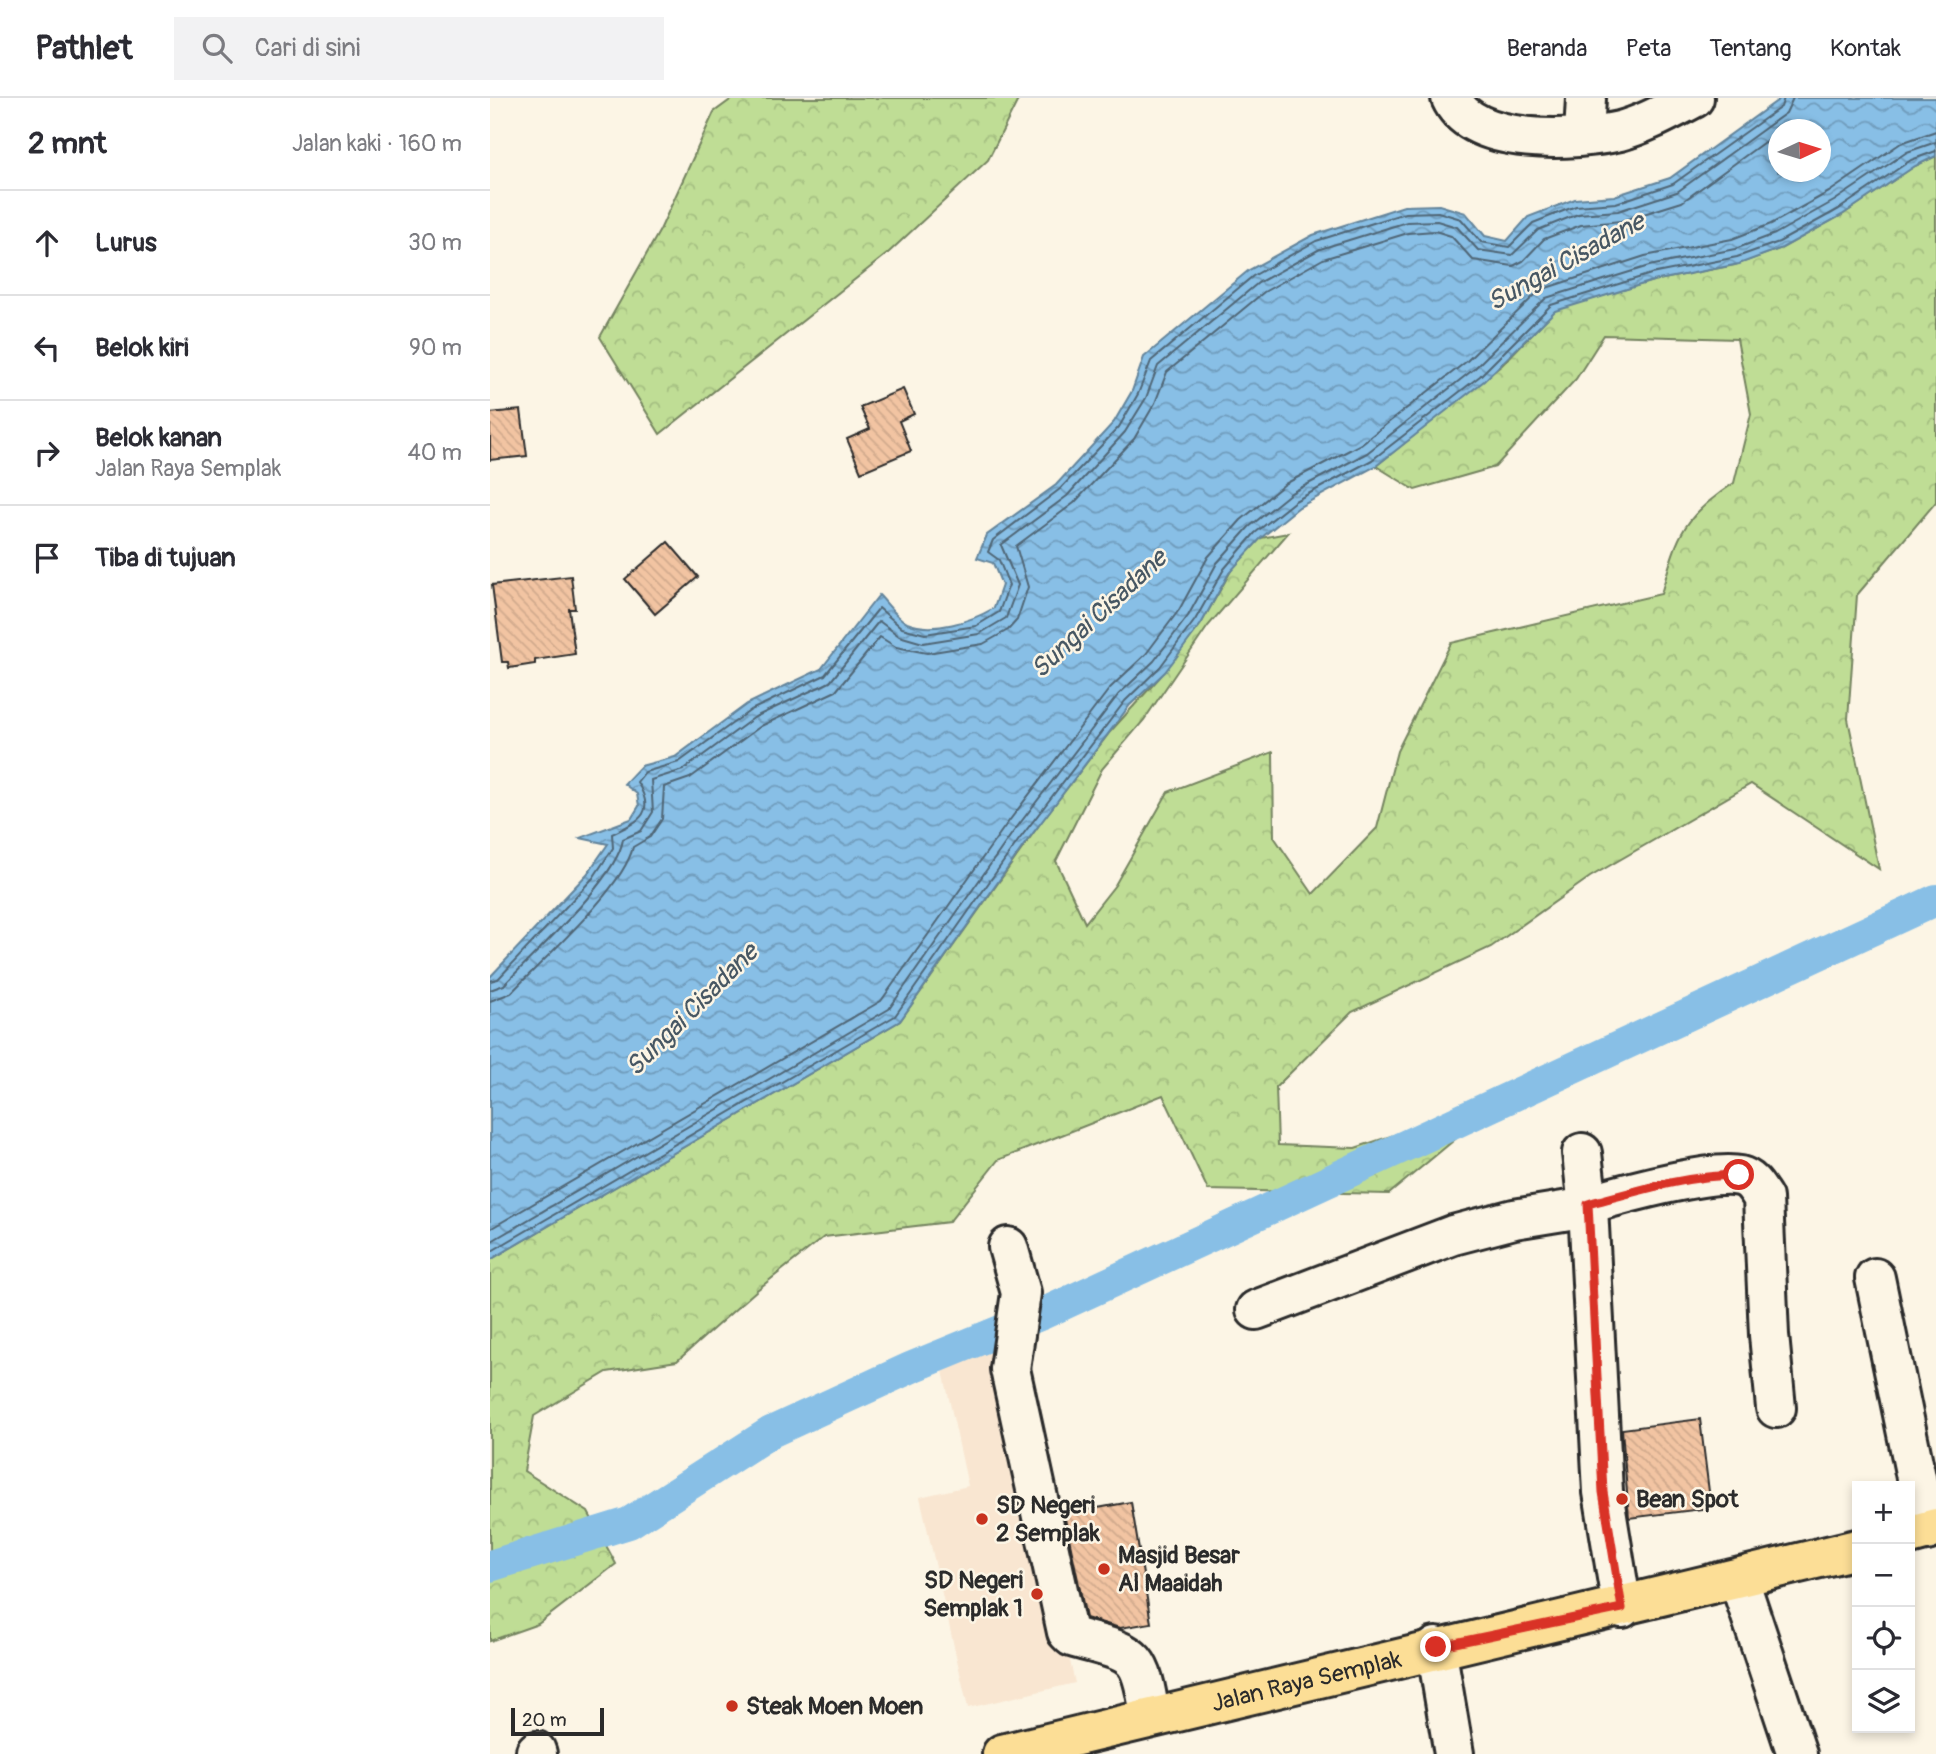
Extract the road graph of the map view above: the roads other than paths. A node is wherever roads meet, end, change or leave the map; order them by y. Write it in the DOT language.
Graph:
graph roads {
  1 [pos="1451,98"];
  2 [pos="1694,98"];
  3 [pos="1585,116"];
  4 [pos="1582,1153"];
  5 [pos="1588,1206"];
  6 [pos="1008,1247"];
  7 [pos="1875,1278"];
  8 [pos="1256,1310"];
  9 [pos="1776,1408"];
  10 [pos="1924,1531"];
  11 [pos="1852,1550"];
  12 [pos="1739,1580"];
  13 [pos="1622,1608"];
  14 [pos="1436,1647"];
  15 [pos="1150,1716"];
  16 [pos="1002,1754"];
  17 [pos="1454,1754"];
  18 [pos="1797,1754"];
  1 -- 3 [label="street"];
  2 -- 3 [label="street"];
  4 -- 5 [label="street"];
  5 -- 8 [label="street"];
  5 -- 9 [label="street"];
  5 -- 13 [label="street"];
  6 -- 15 [label="street"];
  7 -- 10 [label="street"];
  11 -- 12 [label="main road, Jalan Raya Semplak"];
  12 -- 13 [label="main road, Jalan Raya Semplak"];
  12 -- 18 [label="street"];
  13 -- 14 [label="main road, Jalan Raya Semplak"];
  14 -- 15 [label="main road, Jalan Raya Semplak"];
  14 -- 17 [label="street"];
  15 -- 16 [label="main road, Jalan Raya Semplak"];
}
